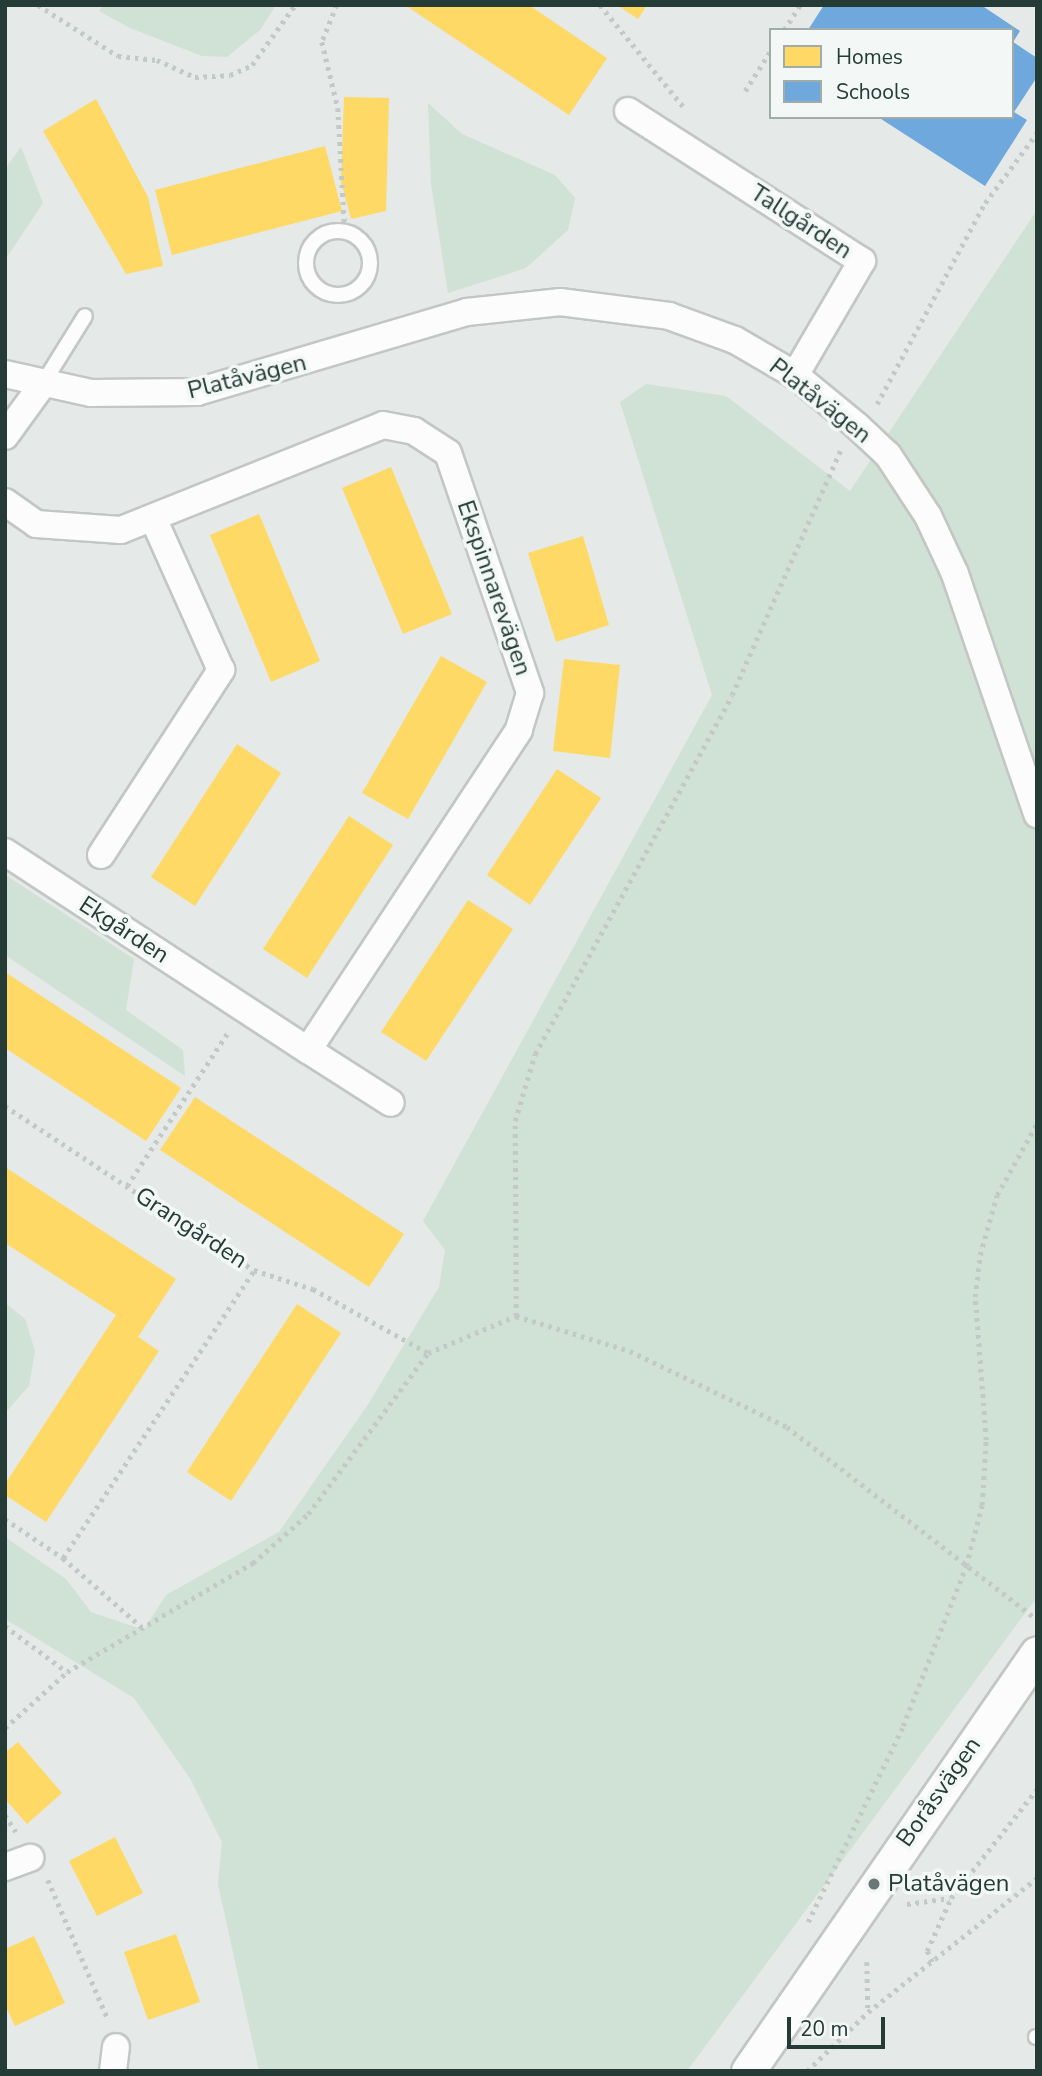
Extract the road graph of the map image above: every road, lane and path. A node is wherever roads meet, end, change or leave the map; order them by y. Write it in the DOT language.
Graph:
graph roads {
  1 [pos="38,5"];
  2 [pos="295,5"];
  3 [pos="337,5"];
  4 [pos="600,5"];
  5 [pos="800,5"];
  6 [pos="785,28"];
  7 [pos="769,53"];
  8 [pos="745,91"];
  9 [pos="683,106"];
  10 [pos="628,111"];
  11 [pos="1037,133"];
  12 [pos="345,232"];
  13 [pos="85,316"];
  14 [pos="5,374"];
  15 [pos="795,375"];
  16 [pos="42,385"];
  17 [pos="857,426"];
  18 [pos="5,436"];
  19 [pos="5,502"];
  20 [pos="153,518"];
  21 [pos="1037,814"];
  22 [pos="5,852"];
  23 [pos="102,855"];
  24 [pos="243,1008"];
  25 [pos="308,1050"];
  26 [pos="391,1103"];
  27 [pos="5,1106"];
  28 [pos="1037,1123"];
  29 [pos="127,1186"];
  30 [pos="254,1270"];
  31 [pos="516,1316"];
  32 [pos="428,1353"];
  33 [pos="5,1519"];
  34 [pos="63,1558"];
  35 [pos="966,1566"];
  36 [pos="1037,1620"];
  37 [pos="5,1626"];
  38 [pos="144,1628"];
  39 [pos="1037,1653"];
  40 [pos="67,1672"];
  41 [pos="5,1728"];
  42 [pos="1037,1789"];
  43 [pos="5,1815"];
  44 [pos="30,1858"];
  45 [pos="5,1867"];
  46 [pos="1037,1878"];
  47 [pos="839,1884"];
  48 [pos="951,1898"];
  49 [pos="907,1904"];
  50 [pos="867,1962"];
  51 [pos="932,1962"];
  52 [pos="868,2012"];
  53 [pos="115,2059"];
  54 [pos="748,2071"];
  55 [pos="807,2071"];
  1 -- 2 [label="path"];
  3 -- 12 [label="path"];
  4 -- 9 [label="path"];
  5 -- 6 [label="path"];
  7 -- 8 [label="path"];
  10 -- 15 [label="street, Tallgården"];
  11 -- 17 [label="path"];
  12 -- 12 [label="lane"];
  13 -- 16 [label="lane"];
  14 -- 16 [label="street, Platåvägen"];
  15 -- 16 [label="street, Platåvägen"];
  15 -- 17 [label="street, Platåvägen"];
  16 -- 18 [label="street"];
  17 -- 21 [label="street, Platåvägen"];
  17 -- 31 [label="path"];
  19 -- 20 [label="street, Ekspinnarevägen"];
  20 -- 23 [label="street"];
  20 -- 25 [label="street, Ekspinnarevägen"];
  22 -- 24 [label="street, Ekgården"];
  24 -- 25 [label="street, Ekgården"];
  24 -- 29 [label="path"];
  25 -- 26 [label="street"];
  27 -- 29 [label="path, Grangården"];
  28 -- 35 [label="path"];
  29 -- 30 [label="path, Grangården"];
  30 -- 32 [label="path"];
  30 -- 34 [label="path, Grangården"];
  31 -- 32 [label="path"];
  31 -- 35 [label="path"];
  32 -- 38 [label="path"];
  33 -- 34 [label="path"];
  34 -- 38 [label="path"];
  35 -- 36 [label="path"];
  35 -- 47 [label="path"];
  37 -- 40 [label="path"];
  38 -- 40 [label="path"];
  39 -- 54 [label="street, Boråsvägen"];
  40 -- 41 [label="path"];
  42 -- 48 [label="path"];
  43 -- 44 [label="path"];
  44 -- 45 [label="street"];
  44 -- 53 [label="path"];
  46 -- 51 [label="path"];
  48 -- 49 [label="path"];
  48 -- 51 [label="path"];
  50 -- 52 [label="path"];
  51 -- 52 [label="path"];
  52 -- 55 [label="path"];
}
